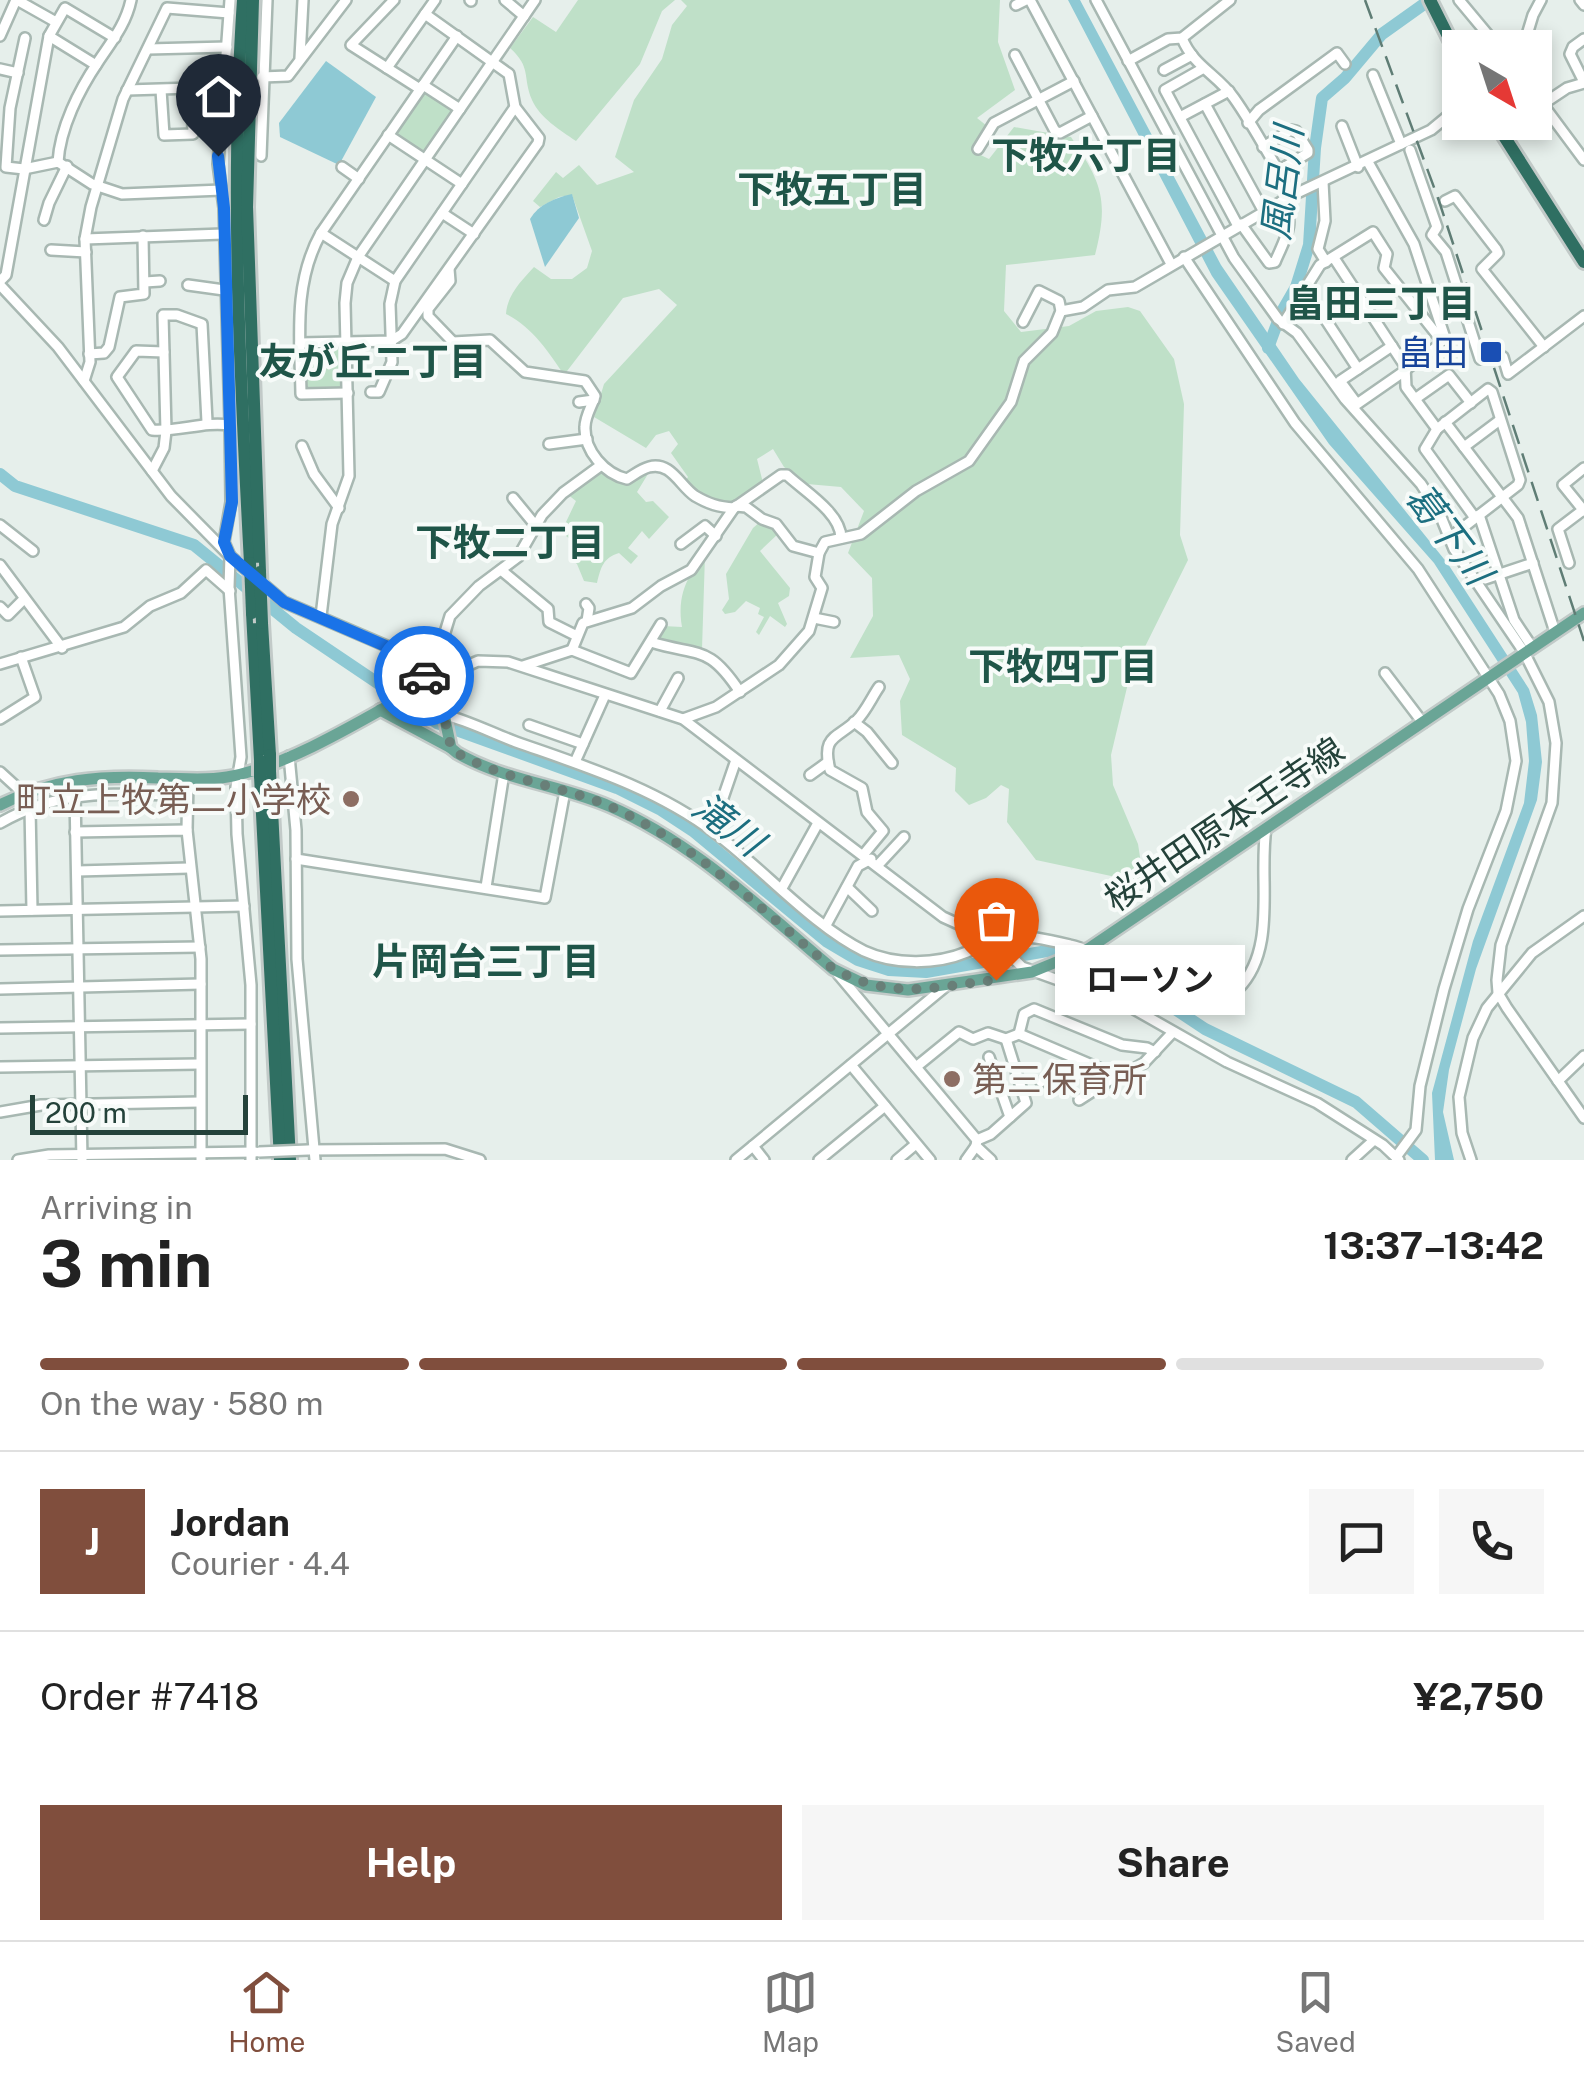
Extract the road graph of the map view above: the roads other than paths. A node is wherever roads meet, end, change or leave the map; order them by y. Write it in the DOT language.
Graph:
graph roads {
  1 [pos="16,0"];
  2 [pos="131,0"];
  3 [pos="156,0"];
  4 [pos="230,0"];
  5 [pos="244,0"];
  6 [pos="254,0"];
  7 [pos="267,0"];
  8 [pos="303,0"];
  9 [pos="346,0"];
  10 [pos="394,0"];
  11 [pos="435,0"];
  12 [pos="505,0"];
  13 [pos="535,0"];
  14 [pos="1096,0"];
  15 [pos="1230,0"];
  16 [pos="1430,0"];
  17 [pos="1459,0"];
  18 [pos="1541,0"];
  19 [pos="1024,2"];
  20 [pos="197,5"];
  21 [pos="167,8"];
  22 [pos="229,13"];
  23 [pos="425,14"];
  24 [pos="524,16"];
  25 [pos="56,22"];
  26 [pos="1445,30"];
  27 [pos="1484,30"];
  28 [pos="1528,30"];
  29 [pos="0,36"];
  30 [pos="49,36"];
  31 [pos="456,36"];
  32 [pos="25,38"];
  33 [pos="115,38"];
  34 [pos="1182,38"];
  35 [pos="1584,39"];
  36 [pos="227,47"];
  37 [pos="148,49"];
  38 [pos="1015,55"];
  39 [pos="1192,55"];
  40 [pos="300,61"];
  41 [pos="493,61"];
  42 [pos="1128,61"];
  43 [pos="96,64"];
  44 [pos="1345,64"];
  45 [pos="387,68"];
  46 [pos="0,69"];
  47 [pos="1202,69"];
  48 [pos="1164,70"];
  49 [pos="18,73"];
  50 [pos="1373,75"];
  51 [pos="262,77"];
  52 [pos="1074,82"];
  53 [pos="1584,82"];
  54 [pos="224,87"];
  55 [pos="422,87"];
  56 [pos="192,89"];
  57 [pos="127,90"];
  58 [pos="160,90"];
  59 [pos="1229,92"];
  60 [pos="1552,98"];
  61 [pos="1039,100"];
  62 [pos="1205,104"];
  63 [pos="516,107"];
  64 [pos="460,109"];
  65 [pos="1092,116"];
  66 [pos="1552,116"];
  67 [pos="1180,117"];
  68 [pos="1442,122"];
  69 [pos="1248,123"];
  70 [pos="1342,126"];
  71 [pos="388,135"];
  72 [pos="1506,140"];
  73 [pos="1262,147"];
  74 [pos="1406,147"];
  75 [pos="978,149"];
  76 [pos="261,156"];
  77 [pos="425,160"];
  78 [pos="1584,160"];
  79 [pos="62,164"];
  80 [pos="1363,165"];
  81 [pos="3,166"];
  82 [pos="342,167"];
  83 [pos="24,169"];
  84 [pos="1278,171"];
  85 [pos="358,178"];
  86 [pos="1324,182"];
  87 [pos="462,184"];
  88 [pos="98,187"];
  89 [pos="222,190"];
  90 [pos="1293,195"];
  91 [pos="1445,201"];
  92 [pos="1282,202"];
  93 [pos="1264,212"];
  94 [pos="442,213"];
  95 [pos="44,220"];
  96 [pos="1240,225"];
  97 [pos="321,232"];
  98 [pos="222,234"];
  99 [pos="474,234"];
  100 [pos="1222,234"];
  101 [pos="143,236"];
  102 [pos="86,239"];
  103 [pos="1438,242"];
  104 [pos="50,250"];
  105 [pos="1416,250"];
  106 [pos="86,252"];
  107 [pos="358,257"];
  108 [pos="1184,257"];
  109 [pos="1330,260"];
  110 [pos="1584,262"];
  111 [pos="1171,264"];
  112 [pos="449,269"];
  113 [pos="160,281"];
  114 [pos="145,282"];
  115 [pos="395,282"];
  116 [pos="0,283"];
  117 [pos="188,284"];
  118 [pos="224,290"];
  119 [pos="1303,294"];
  120 [pos="1061,311"];
  121 [pos="1584,316"];
  122 [pos="1023,322"];
  123 [pos="1283,324"];
  124 [pos="391,341"];
  125 [pos="1442,341"];
  126 [pos="300,343"];
  127 [pos="346,343"];
  128 [pos="1392,346"];
  129 [pos="1544,347"];
  130 [pos="164,352"];
  131 [pos="89,354"];
  132 [pos="1503,357"];
  133 [pos="1480,359"];
  134 [pos="1358,369"];
  135 [pos="1406,370"];
  136 [pos="84,382"];
  137 [pos="371,392"];
  138 [pos="348,393"];
  139 [pos="1415,399"];
  140 [pos="594,400"];
  141 [pos="578,402"];
  142 [pos="1471,402"];
  143 [pos="1500,420"];
  144 [pos="207,422"];
  145 [pos="230,425"];
  146 [pos="1441,426"];
  147 [pos="166,431"];
  148 [pos="587,439"];
  149 [pos="550,444"];
  150 [pos="302,446"];
  151 [pos="1464,447"];
  152 [pos="600,466"];
  153 [pos="1584,468"];
  154 [pos="152,470"];
  155 [pos="1502,497"];
  156 [pos="513,498"];
  157 [pos="735,507"];
  158 [pos="339,508"];
  159 [pos="1583,510"];
  160 [pos="1477,516"];
  161 [pos="0,526"];
  162 [pos="536,526"];
  163 [pos="1456,533"];
  164 [pos="716,536"];
  165 [pos="841,538"];
  166 [pos="682,544"];
  167 [pos="33,551"];
  168 [pos="820,552"];
  169 [pos="230,556"];
  170 [pos="1533,563"];
  171 [pos="1569,563"];
  172 [pos="0,565"];
  173 [pos="255,568"];
  174 [pos="501,570"];
  175 [pos="1499,574"];
  176 [pos="1485,579"];
  177 [pos="229,589"];
  178 [pos="24,599"];
  179 [pos="586,604"];
  180 [pos="0,606"];
  181 [pos="1584,613"];
  182 [pos="321,616"];
  183 [pos="570,618"];
  184 [pos="814,618"];
  185 [pos="585,622"];
  186 [pos="834,622"];
  187 [pos="661,624"];
  188 [pos="1555,632"];
  189 [pos="577,636"];
  190 [pos="651,642"];
  191 [pos="62,648"];
  192 [pos="1528,649"];
  193 [pos="572,650"];
  194 [pos="21,657"];
  195 [pos="406,660"];
  196 [pos="1,661"];
  197 [pos="523,666"];
  198 [pos="1385,673"];
  199 [pos="678,678"];
  200 [pos="1488,678"];
  201 [pos="430,682"];
  202 [pos="879,687"];
  203 [pos="740,692"];
  204 [pos="606,695"];
  205 [pos="385,707"];
  206 [pos="660,711"];
  207 [pos="445,715"];
  208 [pos="0,719"];
  209 [pos="683,719"];
  210 [pos="854,722"];
  211 [pos="1423,722"];
  212 [pos="529,725"];
  213 [pos="449,744"];
  214 [pos="584,744"];
  215 [pos="289,756"];
  216 [pos="736,760"];
  217 [pos="575,762"];
  218 [pos="828,762"];
  219 [pos="892,763"];
  220 [pos="0,772"];
  221 [pos="504,772"];
  222 [pos="265,773"];
  223 [pos="241,774"];
  224 [pos="810,775"];
  225 [pos="188,779"];
  226 [pos="565,792"];
  227 [pos="22,794"];
  228 [pos="75,795"];
  229 [pos="186,795"];
  230 [pos="0,805"];
  231 [pos="30,808"];
  232 [pos="818,823"];
  233 [pos="0,824"];
  234 [pos="1266,828"];
  235 [pos="187,830"];
  236 [pos="712,830"];
  237 [pos="76,832"];
  238 [pos="904,838"];
  239 [pos="296,858"];
  240 [pos="871,859"];
  241 [pos="189,868"];
  242 [pos="76,871"];
  243 [pos="486,887"];
  244 [pos="782,888"];
  245 [pos="847,888"];
  246 [pos="244,906"];
  247 [pos="195,908"];
  248 [pos="32,910"];
  249 [pos="77,910"];
  250 [pos="0,911"];
  251 [pos="872,911"];
  252 [pos="1584,916"];
  253 [pos="826,925"];
  254 [pos="992,939"];
  255 [pos="200,947"];
  256 [pos="78,948"];
  257 [pos="0,950"];
  258 [pos="1084,950"];
  259 [pos="832,968"];
  260 [pos="1027,970"];
  261 [pos="201,984"];
  262 [pos="946,986"];
  263 [pos="79,988"];
  264 [pos="0,989"];
  265 [pos="1498,993"];
  266 [pos="201,1024"];
  267 [pos="250,1024"];
  268 [pos="79,1027"];
  269 [pos="0,1028"];
  270 [pos="1173,1032"];
  271 [pos="889,1034"];
  272 [pos="1019,1034"];
  273 [pos="1006,1039"];
  274 [pos="1155,1052"];
  275 [pos="1584,1056"];
  276 [pos="990,1058"];
  277 [pos="1078,1060"];
  278 [pos="200,1064"];
  279 [pos="851,1065"];
  280 [pos="80,1066"];
  281 [pos="0,1067"];
  282 [pos="916,1067"];
  283 [pos="1113,1078"];
  284 [pos="1558,1081"];
  285 [pos="1041,1082"];
  286 [pos="1079,1100"];
  287 [pos="200,1102"];
  288 [pos="80,1104"];
  289 [pos="885,1106"];
  290 [pos="0,1112"];
  291 [pos="1010,1118"];
  292 [pos="1584,1118"];
  293 [pos="1374,1140"];
  294 [pos="976,1143"];
  295 [pos="916,1144"];
  296 [pos="753,1146"];
  297 [pos="418,1148"];
  298 [pos="312,1153"];
  299 [pos="253,1155"];
  300 [pos="200,1156"];
  301 [pos="82,1157"];
  302 [pos="1398,1158"];
  303 [pos="18,1160"];
  304 [pos="280,1160"];
  305 [pos="290,1160"];
  306 [pos="418,1160"];
  307 [pos="480,1160"];
  308 [pos="736,1160"];
  309 [pos="764,1160"];
  310 [pos="820,1160"];
  311 [pos="897,1160"];
  312 [pos="930,1160"];
  313 [pos="966,1160"];
  314 [pos="991,1160"];
  315 [pos="1352,1160"];
  316 [pos="1470,1160"];
  1 -- 25 [label="street"];
  1 -- 29 [label="street"];
  2 -- 33 [label="street"];
  3 -- 21 [label="street"];
  4 -- 22 [label="street"];
  5 -- 173 [label="highway"];
  6 -- 173 [label="highway"];
  7 -- 51 [label="street"];
  8 -- 40 [label="street"];
  9 -- 40 [label="street"];
  10 -- 45 [label="street"];
  11 -- 23 [label="street"];
  12 -- 24 [label="street"];
  13 -- 24 [label="street"];
  14 -- 42 [label="street"];
  15 -- 34 [label="street"];
  16 -- 26 [label="highway"];
  17 -- 27 [label="street"];
  18 -- 28 [label="street"];
  19 -- 52 [label="street"];
  20 -- 21 [label="street"];
  20 -- 22 [label="street"];
  21 -- 37 [label="street"];
  22 -- 36 [label="street"];
  23 -- 31 [label="street"];
  23 -- 45 [label="street"];
  24 -- 41 [label="street"];
  25 -- 30 [label="street"];
  25 -- 33 [label="street"];
  30 -- 43 [label="street"];
  30 -- 83 [label="street"];
  31 -- 41 [label="street"];
  31 -- 55 [label="street"];
  32 -- 49 [label="street"];
  33 -- 43 [label="street"];
  34 -- 39 [label="street"];
  34 -- 42 [label="street"];
  35 -- 53 [label="street"];
  36 -- 37 [label="street"];
  36 -- 54 [label="street"];
  37 -- 57 [label="street"];
  38 -- 61 [label="street"];
  39 -- 47 [label="street"];
  39 -- 48 [label="street"];
  40 -- 51 [label="street"];
  41 -- 63 [label="street"];
  41 -- 64 [label="street"];
  42 -- 100 [label="street"];
  43 -- 79 [label="street"];
  44 -- 69 [label="street"];
  45 -- 55 [label="street"];
  46 -- 49 [label="street"];
  47 -- 59 [label="street"];
  47 -- 67 [label="street"];
  49 -- 81 [label="street"];
  50 -- 74 [label="street"];
  51 -- 76 [label="street"];
  52 -- 61 [label="street"];
  52 -- 65 [label="street"];
  53 -- 60 [label="street"];
  54 -- 56 [label="street"];
  54 -- 89 [label="street"];
  55 -- 64 [label="street"];
  55 -- 71 [label="street"];
  56 -- 58 [label="street"];
  56 -- 58 [label="street"];
  57 -- 58 [label="street"];
  57 -- 88 [label="street"];
  59 -- 62 [label="street"];
  59 -- 69 [label="street"];
  61 -- 65 [label="street"];
  61 -- 75 [label="street"];
  62 -- 67 [label="street"];
  62 -- 93 [label="street"];
  63 -- 87 [label="street"];
  63 -- 99 [label="street"];
  64 -- 77 [label="street"];
  65 -- 111 [label="street"];
  66 -- 78 [label="street"];
  67 -- 96 [label="street"];
  68 -- 74 [label="street"];
  69 -- 73 [label="street"];
  70 -- 80 [label="street"];
  71 -- 77 [label="street"];
  71 -- 85 [label="street"];
  72 -- 110 [label="highway"];
  73 -- 84 [label="street"];
  73 -- 84 [label="street"];
  74 -- 80 [label="street"];
  74 -- 103 [label="street"];
  77 -- 87 [label="street"];
  77 -- 107 [label="street"];
  79 -- 83 [label="street"];
  79 -- 88 [label="street"];
  79 -- 95 [label="street"];
  80 -- 86 [label="street"];
  80 -- 105 [label="street"];
  81 -- 83 [label="street"];
  82 -- 85 [label="street"];
  83 -- 116 [label="street"];
  84 -- 90 [label="street"];
  85 -- 97 [label="street"];
  86 -- 90 [label="street"];
  86 -- 109 [label="street"];
  87 -- 94 [label="street"];
  88 -- 89 [label="street"];
  88 -- 102 [label="street"];
  89 -- 98 [label="street"];
  90 -- 92 [label="street"];
  91 -- 129 [label="street"];
  92 -- 93 [label="street"];
  92 -- 96 [label="street"];
  93 -- 96 [label="street"];
  94 -- 99 [label="street"];
  94 -- 115 [label="street"];
  96 -- 100 [label="street"];
  97 -- 107 [label="street"];
  97 -- 126 [label="street"];
  98 -- 101 [label="street"];
  98 -- 118 [label="street"];
  99 -- 112 [label="street"];
  100 -- 108 [label="street"];
  100 -- 123 [label="street"];
  101 -- 102 [label="street"];
  101 -- 114 [label="street"];
  102 -- 106 [label="street"];
  103 -- 105 [label="street"];
  103 -- 133 [label="street"];
  104 -- 106 [label="street"];
  105 -- 125 [label="street"];
  106 -- 131 [label="street"];
  107 -- 115 [label="street"];
  107 -- 127 [label="street"];
  108 -- 111 [label="street"];
  108 -- 200 [label="street"];
  109 -- 119 [label="street"];
  109 -- 125 [label="street"];
  109 -- 128 [label="street"];
  111 -- 120 [label="street"];
  112 -- 124 [label="street"];
  112 -- 140 [label="street"];
  113 -- 114 [label="street"];
  114 -- 131 [label="street"];
  115 -- 124 [label="street"];
  116 -- 136 [label="street"];
  117 -- 118 [label="street"];
  118 -- 145 [label="street"];
  119 -- 123 [label="street"];
  119 -- 134 [label="street"];
  120 -- 122 [label="street"];
  120 -- 165 [label="street"];
  121 -- 129 [label="street"];
  123 -- 192 [label="street"];
  124 -- 127 [label="street"];
  124 -- 137 [label="street"];
  125 -- 135 [label="street"];
  126 -- 127 [label="street"];
  126 -- 138 [label="street"];
  127 -- 138 [label="street"];
  128 -- 134 [label="street"];
  128 -- 135 [label="street"];
  129 -- 132 [label="street"];
  130 -- 144 [label="street"];
  130 -- 147 [label="street"];
  130 -- 147 [label="street"];
  131 -- 136 [label="street"];
  134 -- 135 [label="street"];
  135 -- 139 [label="street"];
  136 -- 154 [label="street"];
  138 -- 158 [label="street"];
  139 -- 142 [label="street"];
  139 -- 146 [label="street"];
  140 -- 141 [label="street"];
  140 -- 148 [label="street"];
  142 -- 143 [label="street"];
  142 -- 146 [label="street"];
  143 -- 151 [label="street"];
  143 -- 155 [label="street"];
  144 -- 145 [label="street"];
  144 -- 147 [label="street"];
  145 -- 169 [label="street"];
  146 -- 151 [label="street"];
  146 -- 160 [label="street"];
  147 -- 154 [label="street"];
  148 -- 149 [label="street"];
  148 -- 152 [label="street"];
  150 -- 158 [label="street"];
  151 -- 155 [label="street"];
  152 -- 157 [label="street"];
  152 -- 162 [label="street"];
  153 -- 159 [label="street"];
  154 -- 169 [label="street"];
  155 -- 160 [label="street"];
  155 -- 170 [label="street"];
  156 -- 162 [label="street"];
  157 -- 164 [label="street"];
  157 -- 165 [label="street"];
  157 -- 168 [label="street"];
  158 -- 182 [label="street"];
  159 -- 171 [label="street"];
  160 -- 163 [label="street"];
  160 -- 175 [label="street"];
  161 -- 167 [label="street"];
  162 -- 174 [label="street"];
  164 -- 166 [label="street"];
  164 -- 185 [label="street"];
  165 -- 168 [label="street"];
  168 -- 184 [label="street"];
  169 -- 177 [label="street"];
  169 -- 182 [label="street"];
  170 -- 175 [label="street"];
  170 -- 188 [label="street"];
  172 -- 178 [label="street"];
  173 -- 222 [label="highway, bridge"];
  174 -- 189 [label="street"];
  174 -- 195 [label="street"];
  175 -- 176 [label="street"];
  175 -- 192 [label="street"];
  177 -- 191 [label="street"];
  177 -- 223 [label="street"];
  178 -- 180 [label="street"];
  178 -- 191 [label="street"];
  179 -- 185 [label="street"];
  181 -- 188 [label="main road, 桜井田原本王寺線"];
  182 -- 195 [label="street"];
  183 -- 185 [label="street"];
  184 -- 186 [label="street"];
  184 -- 203 [label="street"];
  185 -- 189 [label="street"];
  187 -- 190 [label="street"];
  188 -- 192 [label="main road, 桜井田原本王寺線"];
  189 -- 193 [label="street"];
  190 -- 193 [label="street"];
  190 -- 203 [label="street"];
  191 -- 194 [label="street"];
  192 -- 200 [label="main road, 桜井田原本王寺線"];
  192 -- 265 [label="street"];
  193 -- 197 [label="street"];
  194 -- 196 [label="street"];
  194 -- 208 [label="street"];
  195 -- 201 [label="street"];
  197 -- 201 [label="street"];
  197 -- 204 [label="street"];
  198 -- 211 [label="street"];
  199 -- 206 [label="street"];
  200 -- 211 [label="main road, 桜井田原本王寺線"];
  200 -- 302 [label="street"];
  201 -- 205 [label="main road"];
  201 -- 207 [label="main road"];
  202 -- 210 [label="street"];
  203 -- 209 [label="street"];
  204 -- 206 [label="street"];
  204 -- 214 [label="street"];
  205 -- 213 [label="main road, 桜井田原本王寺線"];
  205 -- 215 [label="main road"];
  206 -- 209 [label="street"];
  207 -- 213 [label="main road"];
  207 -- 217 [label="street"];
  209 -- 216 [label="street"];
  210 -- 218 [label="street"];
  210 -- 219 [label="street"];
  211 -- 234 [label="main road, 桜井田原本王寺線"];
  212 -- 214 [label="street"];
  213 -- 221 [label="main road, 桜井田原本王寺線"];
  214 -- 217 [label="street"];
  215 -- 223 [label="main road"];
  215 -- 239 [label="street"];
  216 -- 232 [label="street"];
  216 -- 236 [label="street"];
  217 -- 236 [label="street"];
  218 -- 224 [label="street"];
  218 -- 240 [label="street"];
  220 -- 227 [label="street"];
  221 -- 226 [label="main road, 桜井田原本王寺線"];
  221 -- 243 [label="street"];
  222 -- 304 [label="highway"];
  222 -- 305 [label="highway"];
  223 -- 225 [label="main road"];
  223 -- 246 [label="street"];
  225 -- 227 [label="main road"];
  225 -- 229 [label="street"];
  226 -- 243 [label="street"];
  226 -- 259 [label="main road, 桜井田原本王寺線"];
  227 -- 230 [label="main road"];
  228 -- 229 [label="street"];
  228 -- 231 [label="street"];
  228 -- 237 [label="street"];
  229 -- 235 [label="street"];
  231 -- 233 [label="street"];
  231 -- 248 [label="street"];
  232 -- 240 [label="street"];
  232 -- 244 [label="street"];
  234 -- 258 [label="main road, 桜井田原本王寺線"];
  234 -- 258 [label="street"];
  235 -- 237 [label="street"];
  235 -- 241 [label="street"];
  236 -- 244 [label="street"];
  237 -- 242 [label="street"];
  238 -- 240 [label="street"];
  239 -- 243 [label="street"];
  239 -- 298 [label="street"];
  240 -- 245 [label="street"];
  240 -- 254 [label="street"];
  241 -- 242 [label="street"];
  241 -- 247 [label="street"];
  242 -- 249 [label="street"];
  244 -- 253 [label="street"];
  245 -- 251 [label="street"];
  245 -- 253 [label="street"];
  246 -- 247 [label="street"];
  246 -- 267 [label="street"];
  247 -- 249 [label="street"];
  247 -- 255 [label="street"];
  248 -- 249 [label="street"];
  248 -- 250 [label="street"];
  249 -- 256 [label="street"];
  252 -- 265 [label="street"];
  253 -- 254 [label="street"];
  254 -- 258 [label="street"];
  254 -- 260 [label="street"];
  255 -- 256 [label="street"];
  255 -- 261 [label="street"];
  256 -- 257 [label="street"];
  256 -- 263 [label="street"];
  258 -- 260 [label="main road, 桜井田原本王寺線"];
  259 -- 262 [label="main road, 桜井田原本王寺線"];
  259 -- 271 [label="street"];
  260 -- 262 [label="main road, 桜井田原本王寺線"];
  260 -- 270 [label="street"];
  261 -- 263 [label="street"];
  261 -- 266 [label="street"];
  262 -- 271 [label="street"];
  263 -- 264 [label="street"];
  263 -- 268 [label="street"];
  265 -- 284 [label="street"];
  265 -- 316 [label="street"];
  266 -- 267 [label="street"];
  266 -- 268 [label="street"];
  266 -- 278 [label="street"];
  267 -- 299 [label="street"];
  268 -- 269 [label="street"];
  268 -- 280 [label="street"];
  270 -- 274 [label="street"];
  270 -- 293 [label="street"];
  271 -- 279 [label="street"];
  271 -- 282 [label="street"];
  272 -- 273 [label="street"];
  272 -- 274 [label="street"];
  272 -- 277 [label="street"];
  273 -- 282 [label="street"];
  273 -- 291 [label="street"];
  274 -- 283 [label="street"];
  275 -- 284 [label="street"];
  276 -- 291 [label="street"];
  277 -- 283 [label="street"];
  277 -- 285 [label="street"];
  278 -- 280 [label="street"];
  278 -- 287 [label="street"];
  279 -- 289 [label="street"];
  279 -- 296 [label="street"];
  280 -- 281 [label="street"];
  280 -- 288 [label="street"];
  282 -- 294 [label="street"];
  283 -- 286 [label="street"];
  284 -- 292 [label="street"];
  287 -- 288 [label="street"];
  287 -- 300 [label="street"];
  288 -- 290 [label="street"];
  288 -- 301 [label="street"];
  289 -- 295 [label="street"];
  289 -- 310 [label="street"];
  291 -- 294 [label="street"];
  293 -- 302 [label="street"];
  293 -- 315 [label="street"];
  294 -- 313 [label="street"];
  294 -- 314 [label="street"];
  295 -- 311 [label="street"];
  295 -- 312 [label="street"];
  296 -- 308 [label="street"];
  296 -- 309 [label="street"];
  297 -- 298 [label="street"];
  297 -- 306 [label="street"];
  297 -- 307 [label="street"];
  298 -- 299 [label="street, bridge"];
  299 -- 300 [label="street"];
  300 -- 301 [label="street"];
  301 -- 303 [label="street"];
}
